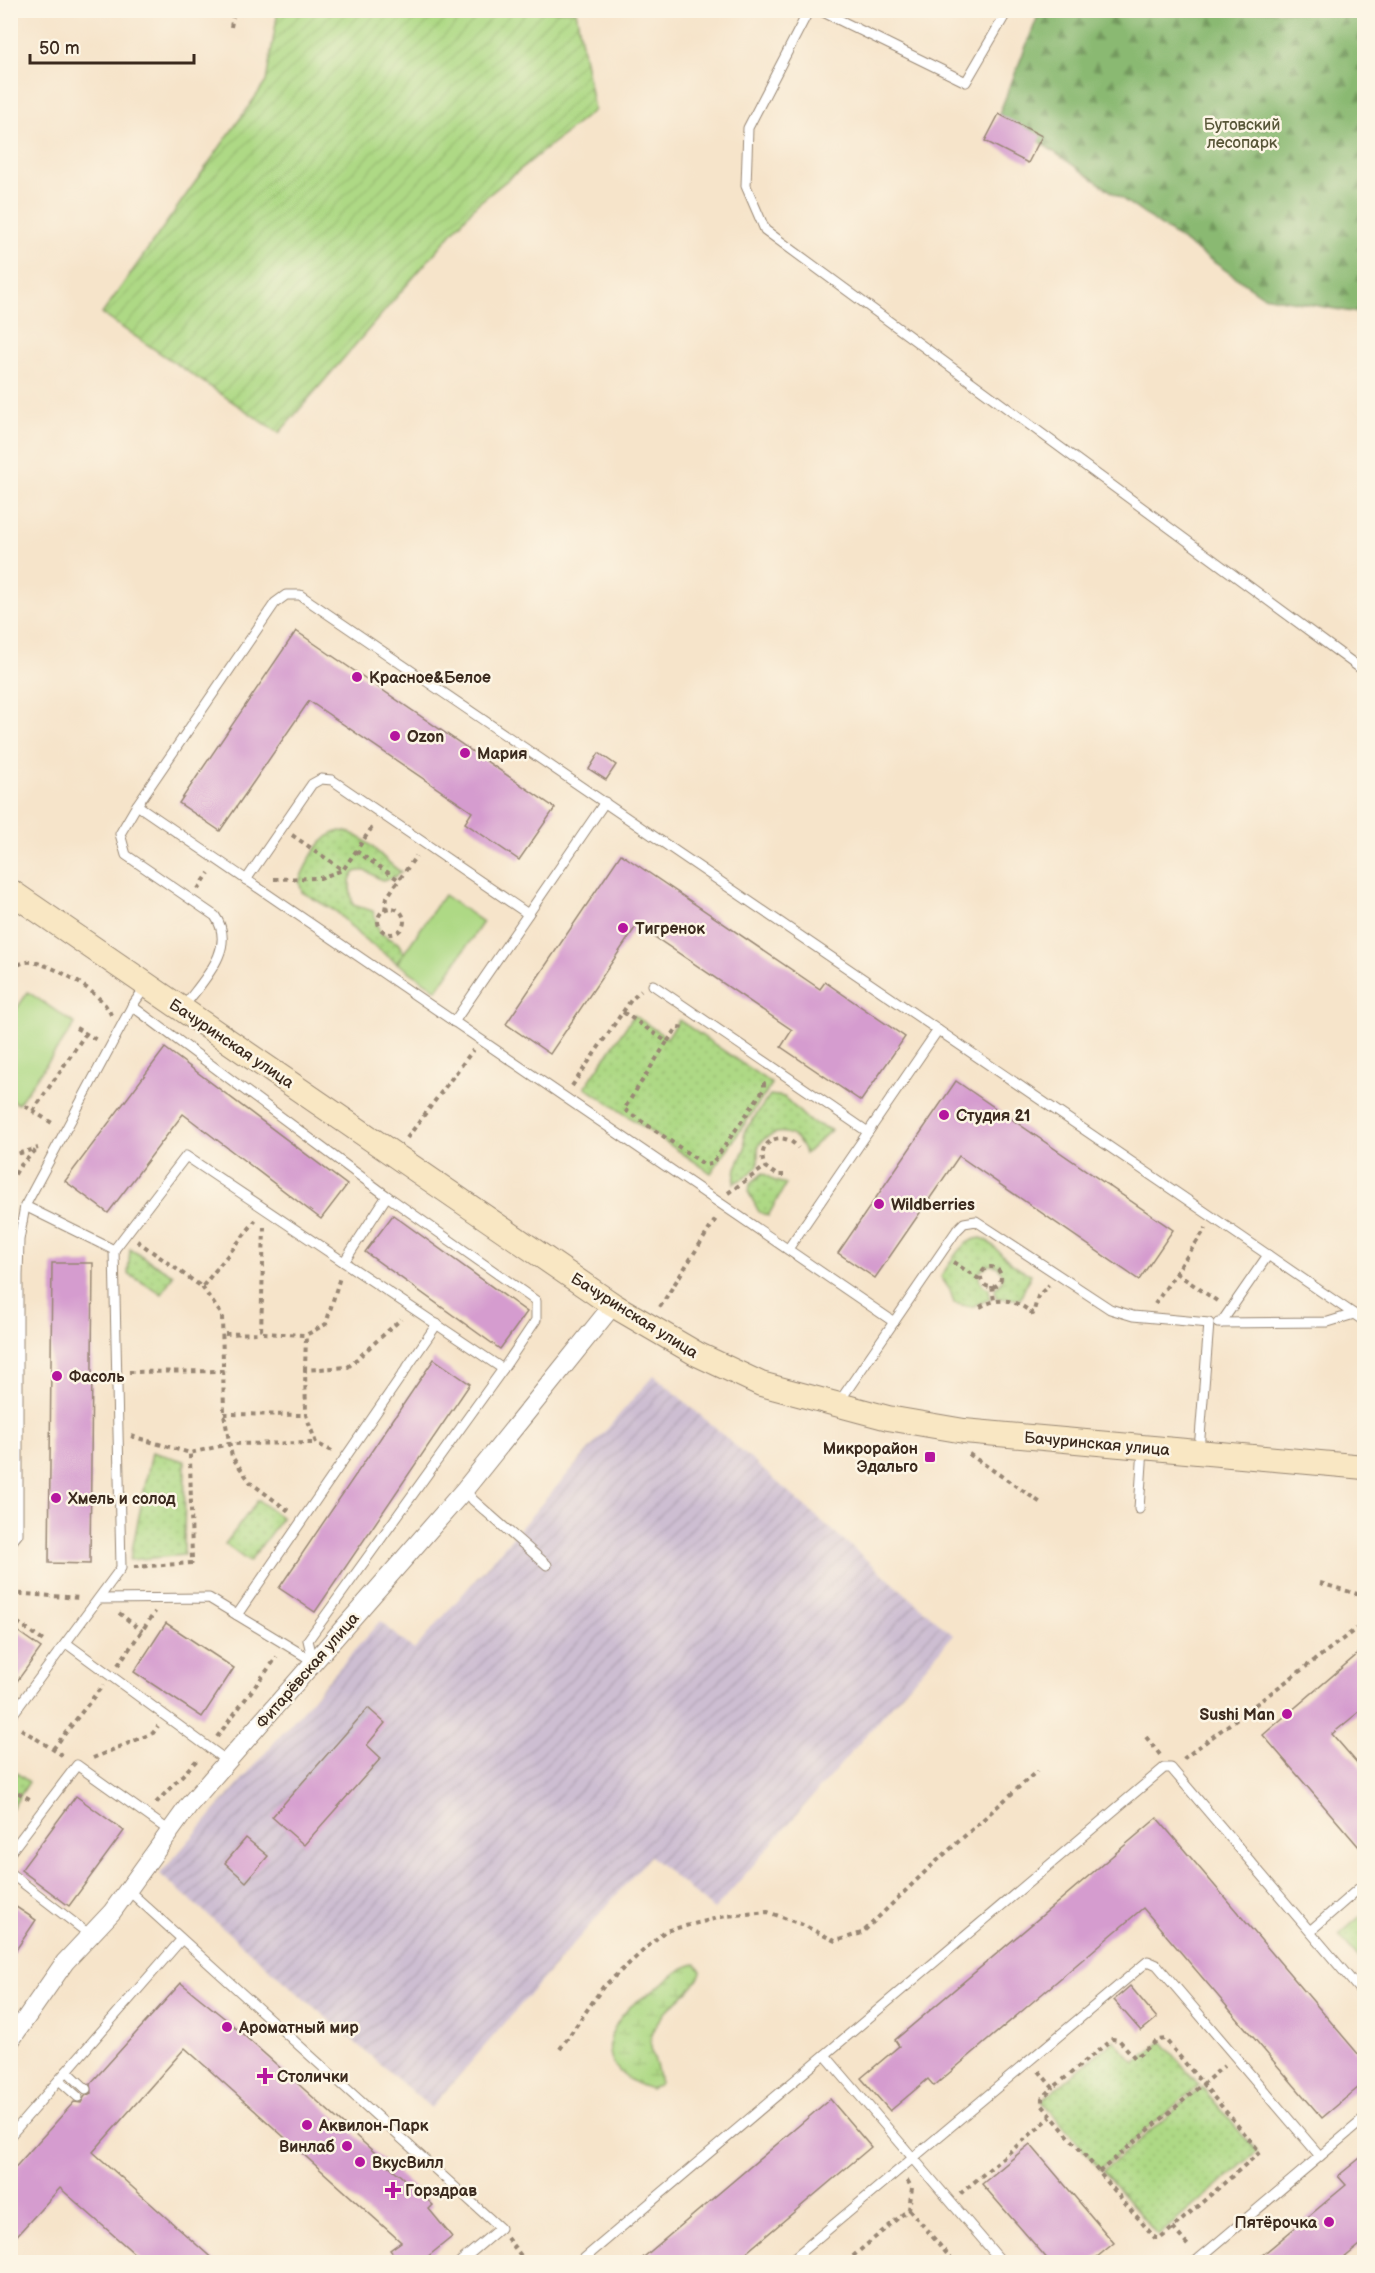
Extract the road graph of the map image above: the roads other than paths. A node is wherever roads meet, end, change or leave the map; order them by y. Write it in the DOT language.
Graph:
graph roads {
  1 [pos="809,10"];
  2 [pos="819,10"];
  3 [pos="1008,10"];
  4 [pos="1365,671"];
  5 [pos="604,802"];
  6 [pos="137,805"];
  7 [pos="246,880"];
  8 [pos="10,891"];
  9 [pos="528,914"];
  10 [pos="147,985"];
  11 [pos="653,985"];
  12 [pos="132,1006"];
  13 [pos="182,1009"];
  14 [pos="454,1022"];
  15 [pos="938,1030"];
  16 [pos="868,1132"];
  17 [pos="387,1196"];
  18 [pos="25,1206"];
  19 [pos="788,1249"];
  20 [pos="114,1250"];
  21 [pos="1268,1255"];
  22 [pos="344,1262"];
  23 [pos="613,1305"];
  24 [pos="1354,1314"];
  25 [pos="1365,1321"];
  26 [pos="894,1322"];
  27 [pos="1209,1323"];
  28 [pos="1221,1323"];
  29 [pos="436,1324"];
  30 [pos="503,1369"];
  31 [pos="837,1405"];
  32 [pos="1143,1448"];
  33 [pos="1199,1452"];
  34 [pos="1365,1467"];
  35 [pos="465,1489"];
  36 [pos="1139,1509"];
  37 [pos="10,1544"];
  38 [pos="547,1565"];
  39 [pos="99,1599"];
  40 [pos="237,1615"];
  41 [pos="66,1643"];
  42 [pos="313,1661"];
  43 [pos="10,1718"];
  44 [pos="227,1761"];
  45 [pos="171,1832"];
  46 [pos="10,1853"];
  47 [pos="10,1873"];
  48 [pos="1365,1884"];
  49 [pos="128,1890"];
  50 [pos="1310,1931"];
  51 [pos="90,1935"];
  52 [pos="181,1940"];
  53 [pos="1365,1995"];
  54 [pos="10,2041"];
  55 [pos="825,2055"];
  56 [pos="67,2072"];
  57 [pos="59,2080"];
  58 [pos="86,2089"];
  59 [pos="78,2097"];
  60 [pos="1365,2119"];
  61 [pos="10,2136"];
  62 [pos="1320,2156"];
  63 [pos="913,2158"];
  64 [pos="1197,2261"];
  65 [pos="460,2262"];
  66 [pos="580,2262"];
  67 [pos="789,2262"];
  68 [pos="1002,2262"];
  1 -- 4 [label="lane"];
  2 -- 3 [label="lane"];
  5 -- 6 [label="lane"];
  5 -- 9 [label="lane"];
  5 -- 15 [label="lane"];
  6 -- 7 [label="lane"];
  6 -- 13 [label="lane"];
  7 -- 9 [label="lane"];
  7 -- 14 [label="lane"];
  8 -- 10 [label="street, Бачуринская улица"];
  9 -- 14 [label="lane"];
  10 -- 12 [label="lane"];
  10 -- 13 [label="street, Бачуринская улица"];
  11 -- 16 [label="lane"];
  12 -- 17 [label="lane"];
  12 -- 18 [label="lane"];
  13 -- 23 [label="street, Бачуринская улица"];
  14 -- 19 [label="lane"];
  15 -- 16 [label="lane"];
  15 -- 21 [label="lane"];
  16 -- 19 [label="lane"];
  17 -- 22 [label="lane"];
  17 -- 30 [label="lane"];
  18 -- 20 [label="lane"];
  18 -- 37 [label="lane"];
  19 -- 26 [label="lane"];
  20 -- 22 [label="lane"];
  20 -- 39 [label="lane"];
  21 -- 24 [label="lane"];
  21 -- 28 [label="lane"];
  22 -- 29 [label="lane"];
  23 -- 31 [label="street, Бачуринская улица"];
  23 -- 35 [label="street, Фитарёвская улица"];
  24 -- 25 [label="lane"];
  24 -- 28 [label="lane"];
  26 -- 27 [label="lane"];
  26 -- 31 [label="lane"];
  27 -- 28 [label="lane"];
  27 -- 33 [label="lane"];
  29 -- 30 [label="lane"];
  29 -- 40 [label="lane"];
  30 -- 42 [label="lane"];
  31 -- 32 [label="street, Бачуринская улица"];
  32 -- 33 [label="street, Бачуринская улица"];
  32 -- 36 [label="lane"];
  33 -- 34 [label="street, Бачуринская улица"];
  35 -- 38 [label="lane"];
  35 -- 42 [label="street, Фитарёвская улица"];
  39 -- 40 [label="lane"];
  39 -- 41 [label="lane"];
  40 -- 42 [label="lane"];
  41 -- 43 [label="lane"];
  41 -- 44 [label="lane"];
  42 -- 44 [label="street, Фитарёвская улица"];
  44 -- 45 [label="street, Фитарёвская улица"];
  45 -- 46 [label="lane"];
  45 -- 49 [label="street, Фитарёвская улица"];
  47 -- 51 [label="lane"];
  48 -- 50 [label="lane"];
  49 -- 51 [label="street, Фитарёвская улица"];
  49 -- 52 [label="lane"];
  50 -- 53 [label="lane"];
  50 -- 55 [label="lane"];
  51 -- 54 [label="street, Фитарёвская улица"];
  52 -- 56 [label="lane"];
  52 -- 65 [label="lane"];
  55 -- 63 [label="lane"];
  55 -- 66 [label="lane"];
  56 -- 57 [label="lane"];
  56 -- 58 [label="lane"];
  57 -- 59 [label="lane"];
  57 -- 61 [label="lane"];
  60 -- 62 [label="lane"];
  62 -- 63 [label="lane"];
  62 -- 64 [label="lane"];
  63 -- 67 [label="lane"];
  63 -- 68 [label="lane"];
}
